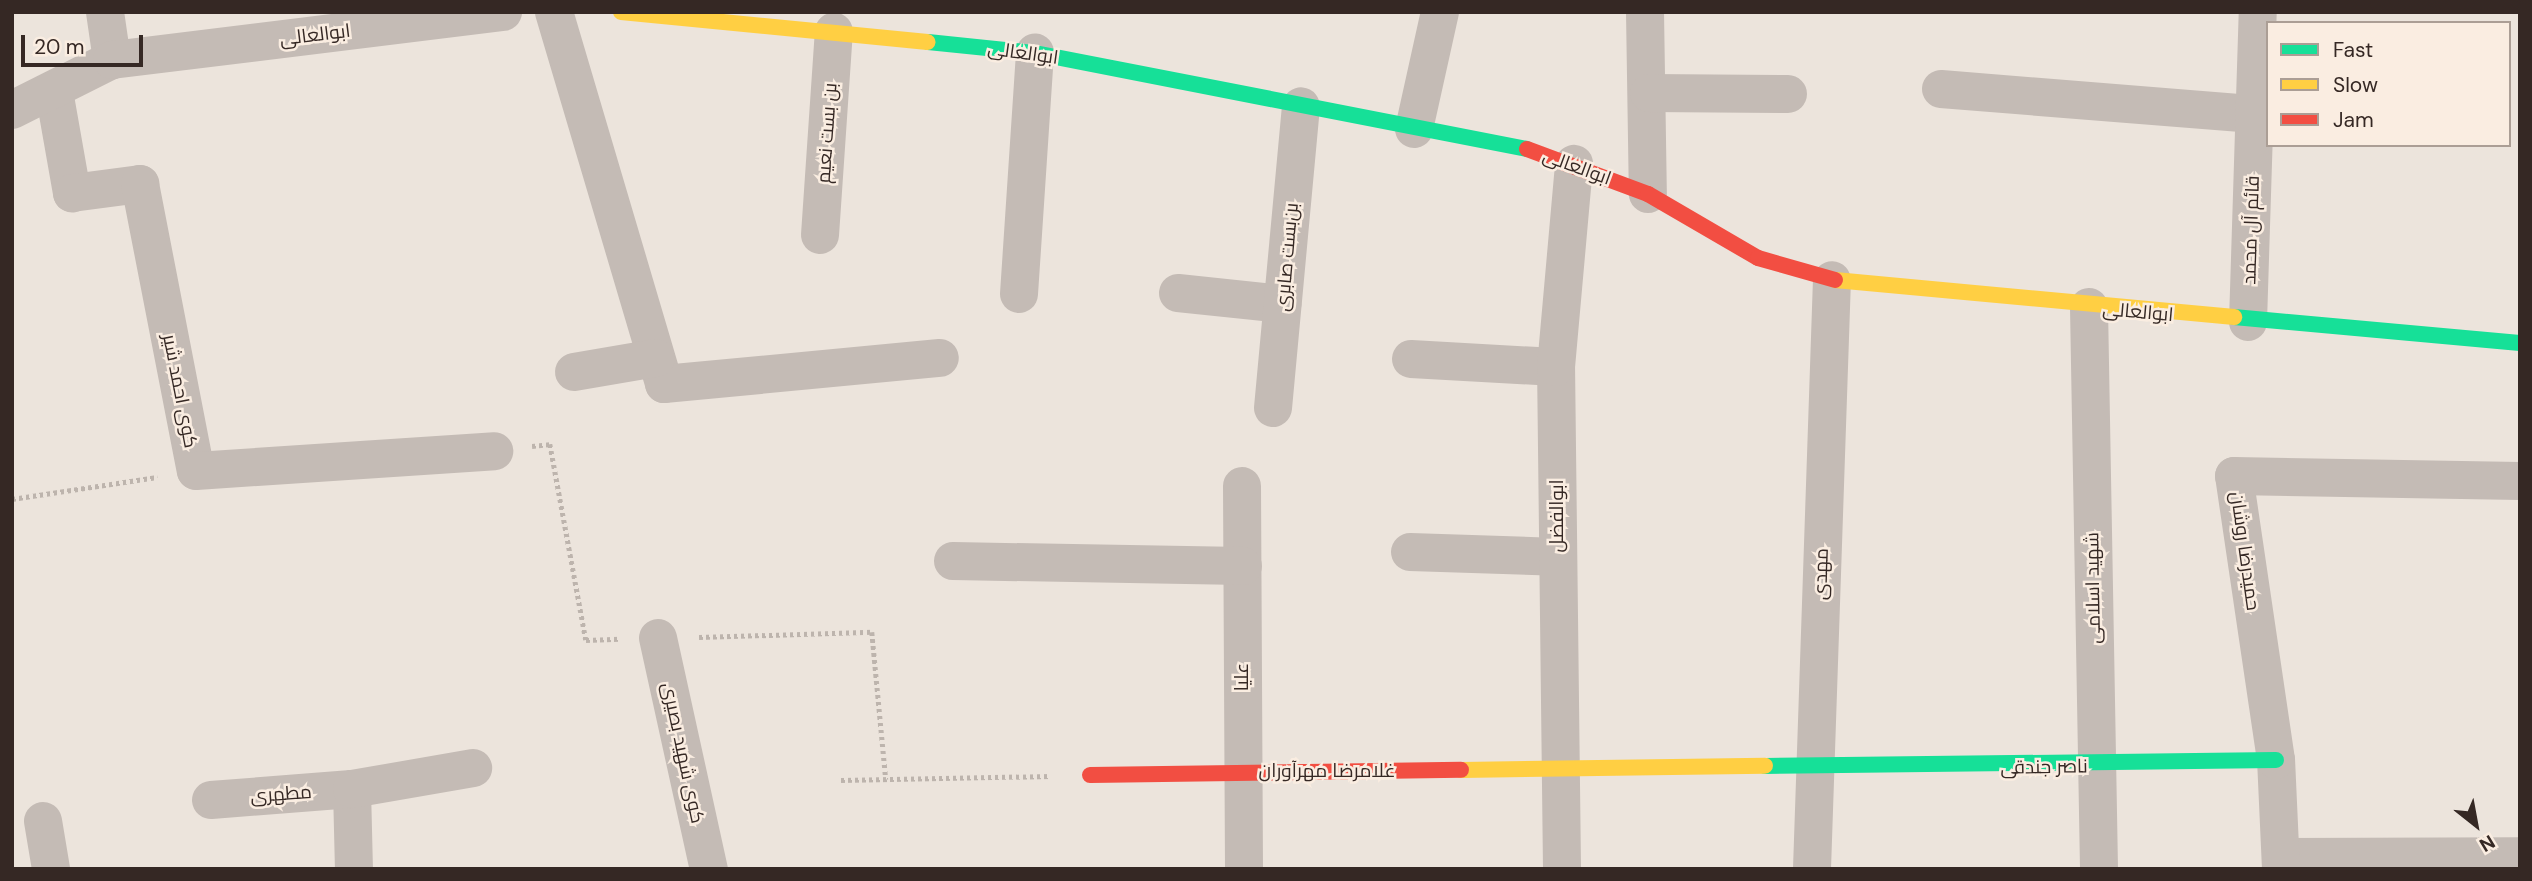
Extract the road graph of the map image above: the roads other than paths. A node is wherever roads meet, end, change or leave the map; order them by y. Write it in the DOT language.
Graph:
graph roads {
  1 [pos="105,12"];
  2 [pos="503,12"];
  3 [pos="554,12"];
  4 [pos="621,12"];
  5 [pos="1440,12"];
  6 [pos="1645,12"];
  7 [pos="2258,12"];
  8 [pos="834,31"];
  9 [pos="1035,53"];
  10 [pos="112,60"];
  11 [pos="1941,89"];
  12 [pos="54,91"];
  13 [pos="1649,93"];
  14 [pos="1788,94"];
  15 [pos="1301,106"];
  16 [pos="12,110"];
  17 [pos="2255,114"];
  18 [pos="1414,129"];
  19 [pos="1574,164"];
  20 [pos="1648,194"];
  21 [pos="820,235"];
  22 [pos="1832,280"];
  23 [pos="1178,293"];
  24 [pos="1019,294"];
  25 [pos="1282,304"];
  26 [pos="2089,307"];
  27 [pos="2248,322"];
  28 [pos="2520,343"];
  29 [pos="656,358"];
  30 [pos="940,358"];
  31 [pos="1411,359"];
  32 [pos="1556,367"];
  33 [pos="574,372"];
  34 [pos="1273,408"];
  35 [pos="494,451"];
  36 [pos="2520,481"];
  37 [pos="1242,486"];
  38 [pos="1410,552"];
  39 [pos="1557,557"];
  40 [pos="953,561"];
  41 [pos="1243,566"];
  42 [pos="658,638"];
  43 [pos="2276,760"];
  44 [pos="2096,766"];
  45 [pos="473,768"];
  46 [pos="1559,769"];
  47 [pos="1813,769"];
  48 [pos="1242,771"];
  49 [pos="1090,775"];
  50 [pos="352,789"];
  51 [pos="211,800"];
  52 [pos="43,821"];
  53 [pos="2520,856"];
  54 [pos="2281,863"];
  55 [pos="51,869"];
  56 [pos="354,869"];
  57 [pos="709,869"];
  58 [pos="1244,869"];
  59 [pos="1562,869"];
  60 [pos="1812,869"];
  61 [pos="2099,869"];
  1 -- 10 [label="street"];
  2 -- 10 [label="street, ابوالعالی"];
  3 -- 29 [label="street"];
  4 -- 8 [label="street, ابوالعالی"];
  5 -- 18 [label="street"];
  6 -- 13 [label="street"];
  7 -- 17 [label="street, قائم آل محمد"];
  8 -- 9 [label="street, ابوالعالی"];
  8 -- 21 [label="street, بن بست نعیم"];
  9 -- 15 [label="street, ابوالعالی"];
  9 -- 24 [label="street"];
  10 -- 12 [label="street, ابوالعالی"];
  11 -- 17 [label="street"];
  12 -- 16 [label="street, ابوالعالی"];
  12 -- 35 [label="street, کوی احمد شیر"];
  13 -- 14 [label="street"];
  13 -- 20 [label="street"];
  15 -- 18 [label="street, ابوالعالی"];
  15 -- 25 [label="street, بن‌بست صابری"];
  17 -- 27 [label="street, قائم آل محمد"];
  18 -- 19 [label="street, ابوالعالی"];
  19 -- 20 [label="street, ابوالعالی"];
  19 -- 32 [label="street, ابوالفضل"];
  20 -- 22 [label="street, ابوالعالی"];
  22 -- 26 [label="street, ابوالعالی"];
  22 -- 47 [label="street, مهدی"];
  23 -- 25 [label="street"];
  25 -- 34 [label="street, بن‌بست صابری"];
  26 -- 27 [label="street, ابوالعالی"];
  26 -- 44 [label="street, شهید اسلامی"];
  27 -- 28 [label="street, ابوالعالی"];
  29 -- 30 [label="street"];
  29 -- 33 [label="street"];
  31 -- 32 [label="street"];
  32 -- 39 [label="street, ابوالفضل"];
  36 -- 43 [label="street, حمیدرضا روشان"];
  37 -- 41 [label="street, علیا"];
  38 -- 39 [label="street"];
  39 -- 46 [label="street, ابوالفضل"];
  40 -- 41 [label="street"];
  41 -- 48 [label="street, علیا"];
  42 -- 57 [label="street, کوی شهید بصیری"];
  43 -- 44 [label="street, ناصر جندقی"];
  43 -- 54 [label="street, حمیدرضا روشان"];
  44 -- 47 [label="street, ناصر جندقی"];
  44 -- 61 [label="street, شهید اسلامی"];
  45 -- 50 [label="street, مطهری"];
  46 -- 47 [label="street, غلامرضا مهرآوران"];
  46 -- 48 [label="street, غلامرضا مهرآوران"];
  46 -- 59 [label="street, ابوالفضل"];
  47 -- 60 [label="street, مهدی"];
  48 -- 49 [label="street, غلامرضا مهرآوران"];
  48 -- 58 [label="street, علیا"];
  50 -- 51 [label="street, مطهری"];
  50 -- 56 [label="street"];
  52 -- 55 [label="street"];
  53 -- 54 [label="street"];
}
